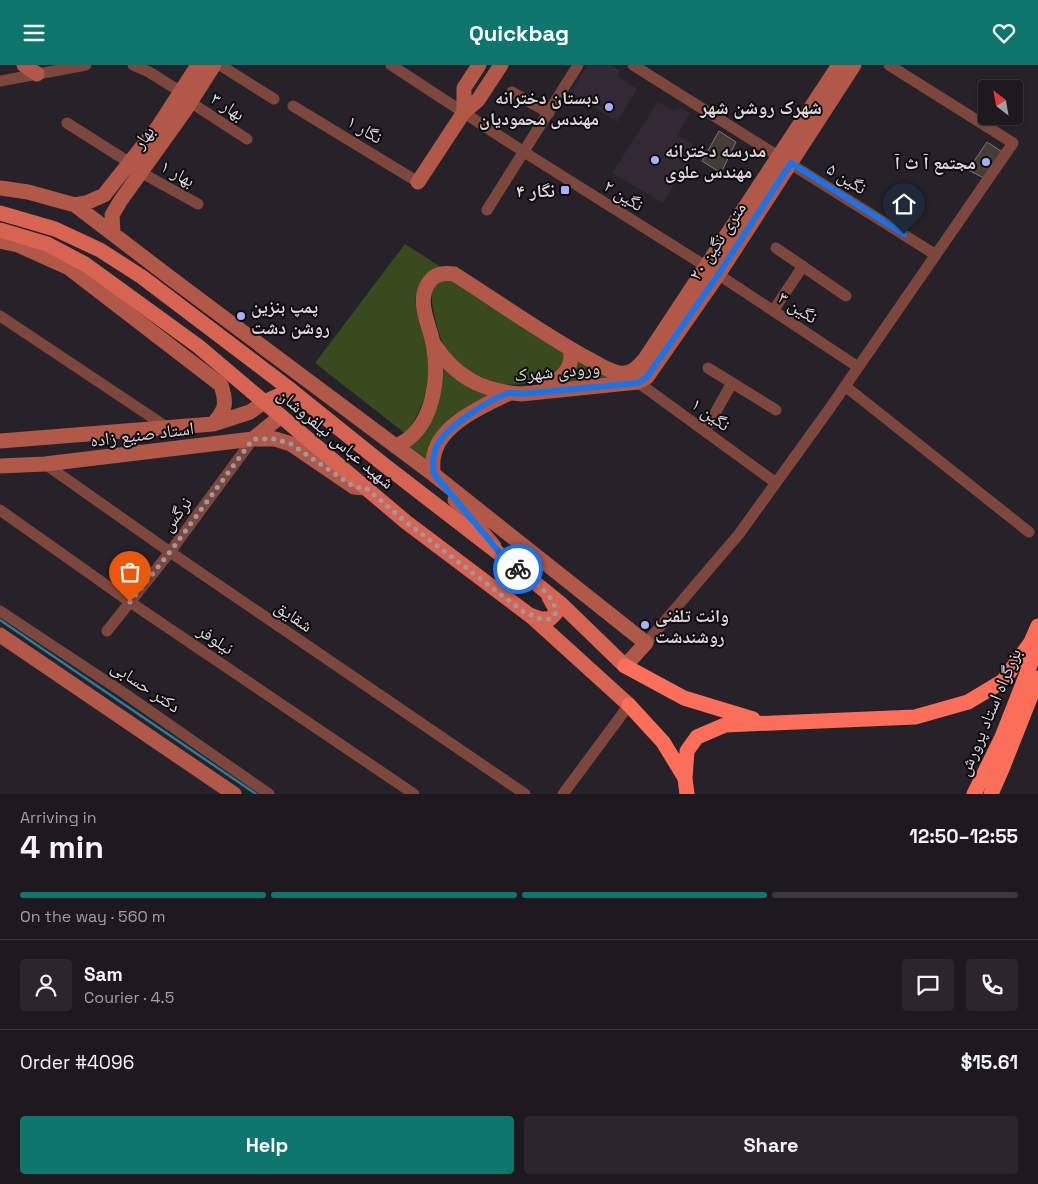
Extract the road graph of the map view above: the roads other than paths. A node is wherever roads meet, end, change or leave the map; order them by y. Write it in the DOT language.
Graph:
graph roads {
  1 [pos="24,65"];
  2 [pos="86,65"];
  3 [pos="134,65"];
  4 [pos="198,65"];
  5 [pos="214,65"];
  6 [pos="220,65"];
  7 [pos="391,65"];
  8 [pos="479,65"];
  9 [pos="500,65"];
  10 [pos="578,65"];
  11 [pos="633,65"];
  12 [pos="839,65"];
  13 [pos="854,65"];
  14 [pos="889,65"];
  15 [pos="37,74"];
  16 [pos="0,81"];
  17 [pos="512,92"];
  18 [pos="185,97"];
  19 [pos="274,99"];
  20 [pos="293,106"];
  21 [pos="464,112"];
  22 [pos="548,113"];
  23 [pos="67,123"];
  24 [pos="247,139"];
  25 [pos="524,152"];
  26 [pos="785,160"];
  27 [pos="135,168"];
  28 [pos="418,182"];
  29 [pos="0,188"];
  30 [pos="198,204"];
  31 [pos="75,205"];
  32 [pos="487,210"];
  33 [pos="0,213"];
  34 [pos="0,230"];
  35 [pos="113,233"];
  36 [pos="0,241"];
  37 [pos="776,248"];
  38 [pos="936,255"];
  39 [pos="803,267"];
  40 [pos="713,271"];
  41 [pos="172,279"];
  42 [pos="846,296"];
  43 [pos="171,299"];
  44 [pos="773,311"];
  45 [pos="0,316"];
  46 [pos="433,343"];
  47 [pos="182,345"];
  48 [pos="570,349"];
  49 [pos="858,367"];
  50 [pos="708,368"];
  51 [pos="632,378"];
  52 [pos="732,383"];
  53 [pos="845,386"];
  54 [pos="291,390"];
  55 [pos="540,391"];
  56 [pos="510,393"];
  57 [pos="264,403"];
  58 [pos="776,410"];
  59 [pos="281,416"];
  60 [pos="213,424"];
  61 [pos="168,428"];
  62 [pos="137,431"];
  63 [pos="705,431"];
  64 [pos="253,439"];
  65 [pos="0,441"];
  66 [pos="395,446"];
  67 [pos="140,454"];
  68 [pos="45,464"];
  69 [pos="0,466"];
  70 [pos="434,474"];
  71 [pos="776,483"];
  72 [pos="366,488"];
  73 [pos="0,510"];
  74 [pos="1028,532"];
  75 [pos="170,552"];
  76 [pos="505,559"];
  77 [pos="546,593"];
  78 [pos="130,602"];
  79 [pos="0,611"];
  80 [pos="524,612"];
  81 [pos="1038,626"];
  82 [pos="107,631"];
  83 [pos="0,635"];
  84 [pos="646,643"];
  85 [pos="1038,645"];
  86 [pos="625,665"];
  87 [pos="1038,678"];
  88 [pos="629,705"];
  89 [pos="764,722"];
  90 [pos="684,778"];
  91 [pos="234,794"];
  92 [pos="269,794"];
  93 [pos="414,794"];
  94 [pos="525,794"];
  95 [pos="563,794"];
  96 [pos="687,794"];
  97 [pos="974,794"];
  98 [pos="991,794"];
  1 -- 15 [label="street"];
  2 -- 15 [label="street"];
  3 -- 18 [label="street, بهار ۳"];
  4 -- 18 [label="street, بهار"];
  5 -- 18 [label="street, بهار"];
  6 -- 19 [label="street"];
  7 -- 21 [label="street, نگین ۲"];
  8 -- 21 [label="street"];
  9 -- 21 [label="street"];
  10 -- 22 [label="street"];
  11 -- 26 [label="street, نگین ۵"];
  12 -- 26 [label="street, ۲۰ متری نگین"];
  13 -- 26 [label="street, ۲۰ متری نگین"];
  14 -- 38 [label="street"];
  15 -- 16 [label="street"];
  17 -- 22 [label="street"];
  18 -- 24 [label="street, بهار ۳"];
  18 -- 27 [label="street, بهار"];
  20 -- 28 [label="street, نگار ۱"];
  21 -- 25 [label="street, نگین ۲"];
  21 -- 28 [label="street"];
  22 -- 25 [label="street"];
  23 -- 27 [label="street, بهار ۱"];
  25 -- 32 [label="street"];
  25 -- 40 [label="street, نگین ۲"];
  26 -- 38 [label="street, نگین ۵"];
  26 -- 40 [label="street, ۲۰ متری نگین"];
  27 -- 30 [label="street, بهار ۱"];
  27 -- 31 [label="street, بهار"];
  27 -- 35 [label="street, بهار"];
  29 -- 31 [label="street"];
  31 -- 35 [label="street"];
  33 -- 43 [label="main road, شهید عباس نیلفروشان"];
  34 -- 47 [label="main road, شهید عباس نیلفروشان"];
  35 -- 41 [label="street"];
  36 -- 47 [label="street"];
  37 -- 39 [label="street"];
  38 -- 49 [label="street"];
  39 -- 42 [label="street"];
  39 -- 44 [label="street"];
  40 -- 44 [label="street, نگین ۳"];
  40 -- 51 [label="street, ۲۰ متری نگین"];
  41 -- 43 [label="street"];
  41 -- 66 [label="street"];
  43 -- 54 [label="main road, شهید عباس نیلفروشان"];
  44 -- 49 [label="street, نگین ۳"];
  45 -- 61 [label="street"];
  46 -- 48 [label="street"];
  46 -- 56 [label="street"];
  46 -- 66 [label="street"];
  47 -- 57 [label="main road, شهید عباس نیلفروشان"];
  47 -- 60 [label="street"];
  48 -- 51 [label="street"];
  48 -- 55 [label="street"];
  49 -- 53 [label="street"];
  50 -- 52 [label="street"];
  51 -- 55 [label="street, ورودی شهرک"];
  51 -- 63 [label="street, نگین ۱"];
  52 -- 58 [label="street"];
  52 -- 63 [label="street"];
  53 -- 71 [label="street"];
  53 -- 74 [label="street"];
  54 -- 57 [label="main road"];
  54 -- 59 [label="main road"];
  54 -- 76 [label="main road, شهید عباس نیلفروشان"];
  55 -- 56 [label="street, ورودی شهرک"];
  56 -- 70 [label="street, ورودی شهرک"];
  57 -- 59 [label="main road, شهید عباس نیلفروشان"];
  57 -- 60 [label="street, استاد صنیع زاده"];
  59 -- 64 [label="street"];
  59 -- 72 [label="main road, شهید عباس نیلفروشان"];
  60 -- 61 [label="street, استاد صنیع زاده"];
  61 -- 62 [label="street, استاد صنیع زاده"];
  62 -- 65 [label="street, استاد صنیع زاده"];
  62 -- 67 [label="street"];
  63 -- 71 [label="street, نگین ۱"];
  64 -- 67 [label="street, استاد صنیع زاده"];
  64 -- 72 [label="street, استاد صنیع زاده"];
  64 -- 75 [label="street, نرگس"];
  66 -- 70 [label="street"];
  67 -- 68 [label="street, استاد صنیع زاده"];
  68 -- 69 [label="street, استاد صنیع زاده"];
  68 -- 75 [label="street, شقایق"];
  70 -- 76 [label="street"];
  70 -- 84 [label="street"];
  71 -- 84 [label="street"];
  72 -- 80 [label="main road, شهید عباس نیلفروشان"];
  73 -- 78 [label="street, نیلوفر"];
  75 -- 78 [label="street, نرگس"];
  75 -- 94 [label="street, شقایق"];
  76 -- 77 [label="main road, شهید عباس نیلفروشان"];
  77 -- 80 [label="main road"];
  77 -- 86 [label="main road, شهید عباس نیلفروشان"];
  78 -- 82 [label="street, نرگس"];
  78 -- 93 [label="street, نیلوفر"];
  79 -- 92 [label="street, دکتر حسابی"];
  80 -- 88 [label="main road, شهید عباس نیلفروشان"];
  81 -- 89 [label="highway"];
  83 -- 91 [label="street"];
  84 -- 86 [label="street"];
  85 -- 97 [label="highway, بزرگراه استاد پرورش"];
  86 -- 89 [label="highway"];
  87 -- 98 [label="highway, بزرگراه استاد پرورش"];
  88 -- 90 [label="highway"];
  88 -- 95 [label="street"];
  89 -- 90 [label="highway"];
  90 -- 96 [label="highway"];
}
